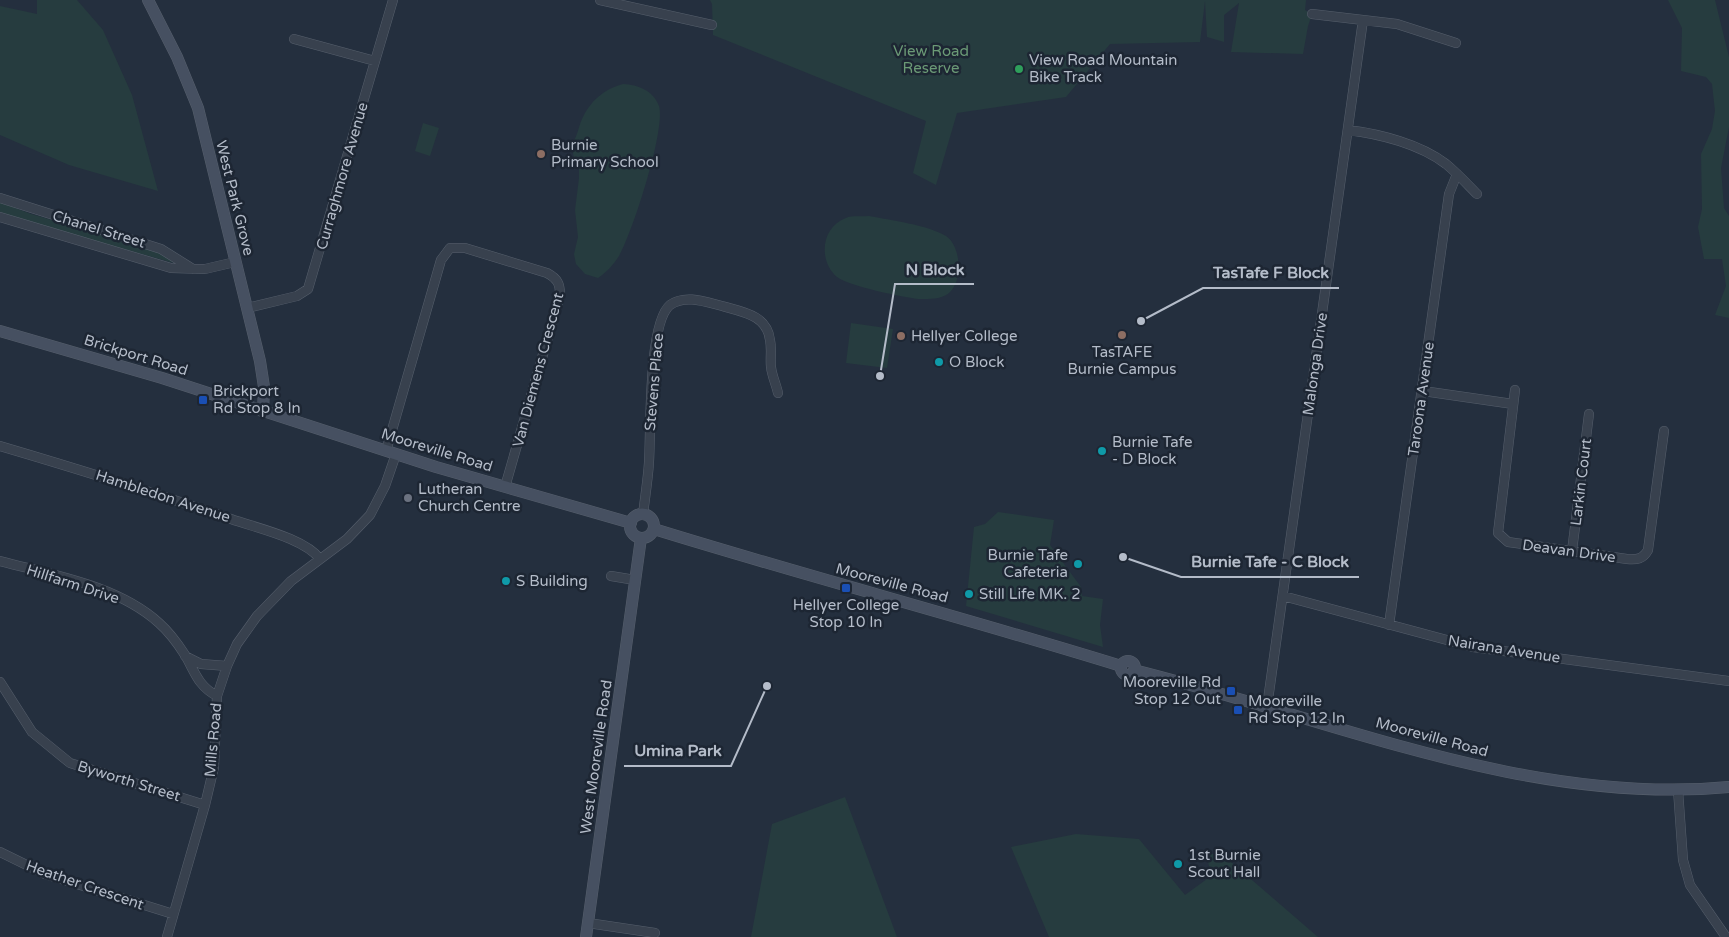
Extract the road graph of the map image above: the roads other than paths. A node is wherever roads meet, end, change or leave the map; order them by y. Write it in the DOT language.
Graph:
graph roads {
  1 [pos="148,0"];
  2 [pos="393,0"];
  3 [pos="600,0"];
  4 [pos="155,6"];
  5 [pos="1312,14"];
  6 [pos="1363,20"];
  7 [pos="712,25"];
  8 [pos="294,39"];
  9 [pos="1456,43"];
  10 [pos="375,61"];
  11 [pos="1348,130"];
  12 [pos="1457,174"];
  13 [pos="1477,194"];
  14 [pos="0,198"];
  15 [pos="0,217"];
  16 [pos="235,262"];
  17 [pos="193,269"];
  18 [pos="247,308"];
  19 [pos="0,331"];
  20 [pos="1515,390"];
  21 [pos="1423,391"];
  22 [pos="778,393"];
  23 [pos="1513,404"];
  24 [pos="263,412"];
  25 [pos="1589,414"];
  26 [pos="1664,431"];
  27 [pos="0,446"];
  28 [pos="391,453"];
  29 [pos="506,486"];
  30 [pos="642,514"];
  31 [pos="631,523"];
  32 [pos="654,529"];
  33 [pos="641,538"];
  34 [pos="1572,551"];
  35 [pos="320,559"];
  36 [pos="0,561"];
  37 [pos="611,576"];
  38 [pos="635,580"];
  39 [pos="1283,596"];
  40 [pos="1389,625"];
  41 [pos="185,656"];
  42 [pos="226,666"];
  43 [pos="1729,681"];
  44 [pos="0,682"];
  45 [pos="217,696"];
  46 [pos="1267,707"];
  47 [pos="1729,787"];
  48 [pos="1678,790"];
  49 [pos="205,805"];
  50 [pos="0,852"];
  51 [pos="173,914"];
  52 [pos="588,923"];
  53 [pos="655,933"];
  54 [pos="167,937"];
  55 [pos="586,937"];
  56 [pos="1726,937"];
  1 -- 4 [label="main road, West Park Grove"];
  2 -- 10 [label="street, Curraghmore Avenue"];
  3 -- 7 [label="street"];
  4 -- 16 [label="main road, West Park Grove"];
  5 -- 6 [label="street"];
  6 -- 9 [label="street"];
  6 -- 11 [label="street, Malonga Drive"];
  8 -- 10 [label="street"];
  10 -- 18 [label="street, Curraghmore Avenue"];
  11 -- 12 [label="street"];
  11 -- 39 [label="street, Malonga Drive"];
  12 -- 13 [label="street"];
  12 -- 21 [label="street, Taroona Avenue"];
  14 -- 17 [label="street, Chanel Street"];
  15 -- 17 [label="street, Chanel Street"];
  16 -- 17 [label="street, Chanel Street"];
  16 -- 18 [label="main road, West Park Grove"];
  18 -- 24 [label="main road, West Park Grove"];
  19 -- 24 [label="main road, Brickport Road"];
  20 -- 23 [label="street, Deavan Drive"];
  21 -- 23 [label="street"];
  21 -- 40 [label="street, Taroona Avenue"];
  22 -- 30 [label="street, Stevens Place"];
  23 -- 34 [label="street, Deavan Drive"];
  24 -- 28 [label="main road, Mooreville Road"];
  25 -- 34 [label="street, Larkin Court"];
  26 -- 34 [label="street, Deavan Drive"];
  27 -- 35 [label="street, Hambledon Avenue"];
  28 -- 29 [label="main road, Mooreville Road"];
  28 -- 29 [label="street, Van Diemens Crescent"];
  28 -- 35 [label="street, Mills Road"];
  29 -- 31 [label="main road, Mooreville Road"];
  30 -- 31 [label="main road"];
  30 -- 32 [label="main road"];
  31 -- 33 [label="main road"];
  32 -- 33 [label="main road"];
  32 -- 46 [label="main road, Mooreville Road"];
  33 -- 38 [label="main road, West Mooreville Road"];
  35 -- 42 [label="street, Mills Road"];
  36 -- 41 [label="street, Hillfarm Drive"];
  37 -- 38 [label="street"];
  38 -- 52 [label="main road, West Mooreville Road"];
  39 -- 40 [label="street, Nairana Avenue"];
  39 -- 46 [label="street, Malonga Drive"];
  40 -- 43 [label="street, Nairana Avenue"];
  41 -- 42 [label="street"];
  41 -- 45 [label="street, Hillfarm Drive"];
  42 -- 45 [label="street, Mills Road"];
  44 -- 49 [label="street, Byworth Street"];
  45 -- 49 [label="street, Mills Road"];
  46 -- 48 [label="main road, Mooreville Road"];
  47 -- 48 [label="main road, Mooreville Road"];
  48 -- 56 [label="street"];
  49 -- 51 [label="street, Mills Road"];
  50 -- 51 [label="street, Heather Crescent"];
  51 -- 54 [label="street, Mills Road"];
  52 -- 53 [label="street"];
  52 -- 55 [label="main road, West Mooreville Road"];
}
